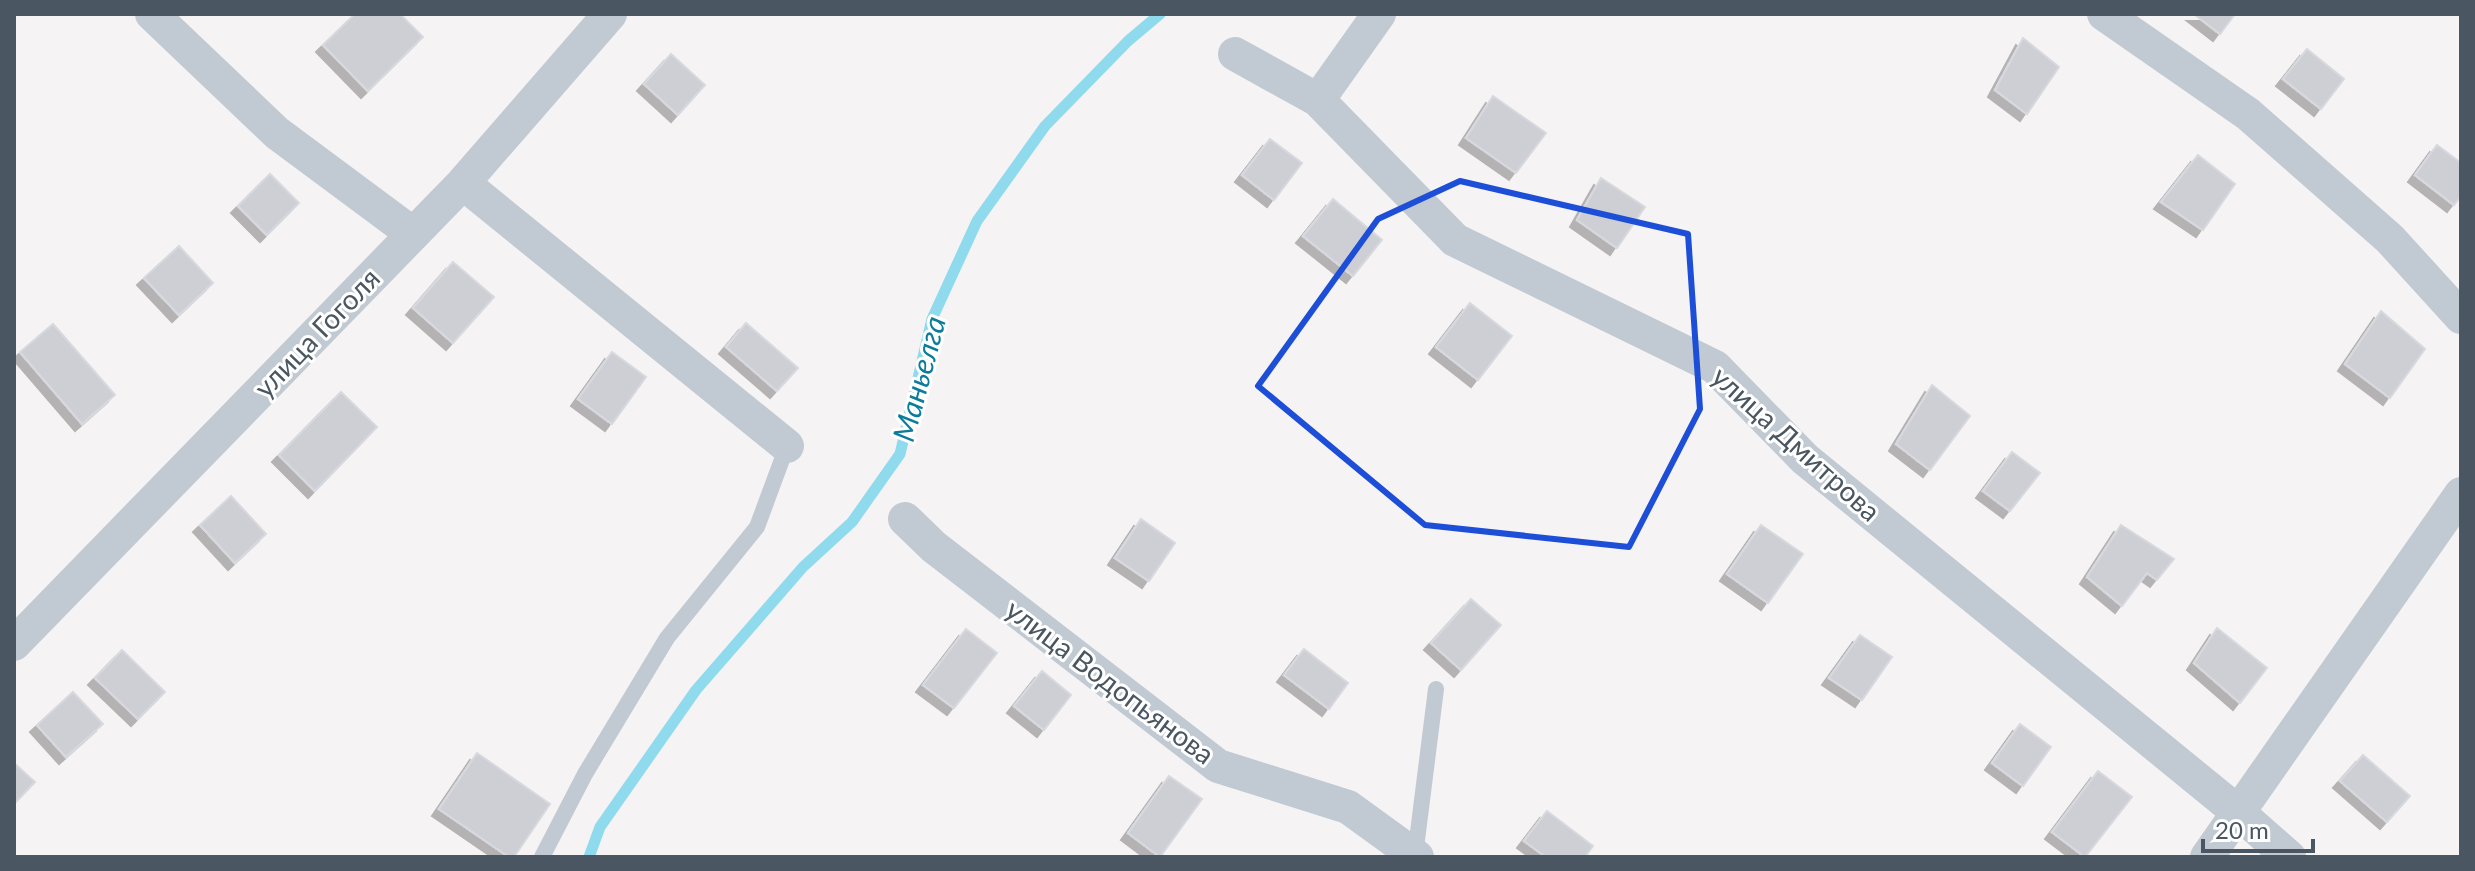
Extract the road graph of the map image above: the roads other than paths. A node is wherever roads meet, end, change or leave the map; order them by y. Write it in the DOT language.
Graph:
graph roads {
  1 [pos="152,14"];
  2 [pos="610,14"];
  3 [pos="1379,14"];
  4 [pos="2104,14"];
  5 [pos="1235,54"];
  6 [pos="1318,100"];
  7 [pos="463,183"];
  8 [pos="413,234"];
  9 [pos="2461,317"];
  10 [pos="787,446"];
  11 [pos="2461,494"];
  12 [pos="905,519"];
  13 [pos="14,644"];
  14 [pos="1436,689"];
  15 [pos="2239,813"];
  16 [pos="1416,856"];
  17 [pos="542,857"];
  18 [pos="2207,857"];
  19 [pos="2289,857"];
  1 -- 8 [label="street"];
  2 -- 7 [label="street, улица Гоголя"];
  3 -- 6 [label="street"];
  4 -- 9 [label="street"];
  5 -- 6 [label="street, улица Дмитрова"];
  6 -- 15 [label="street, улица Дмитрова"];
  7 -- 8 [label="street, улица Гоголя"];
  7 -- 10 [label="street"];
  8 -- 13 [label="street, улица Гоголя"];
  10 -- 17 [label="lane"];
  11 -- 15 [label="street"];
  12 -- 16 [label="street, улица Водопьянова"];
  14 -- 16 [label="lane"];
  15 -- 18 [label="street"];
  15 -- 19 [label="street, улица Дмитрова"];
}
